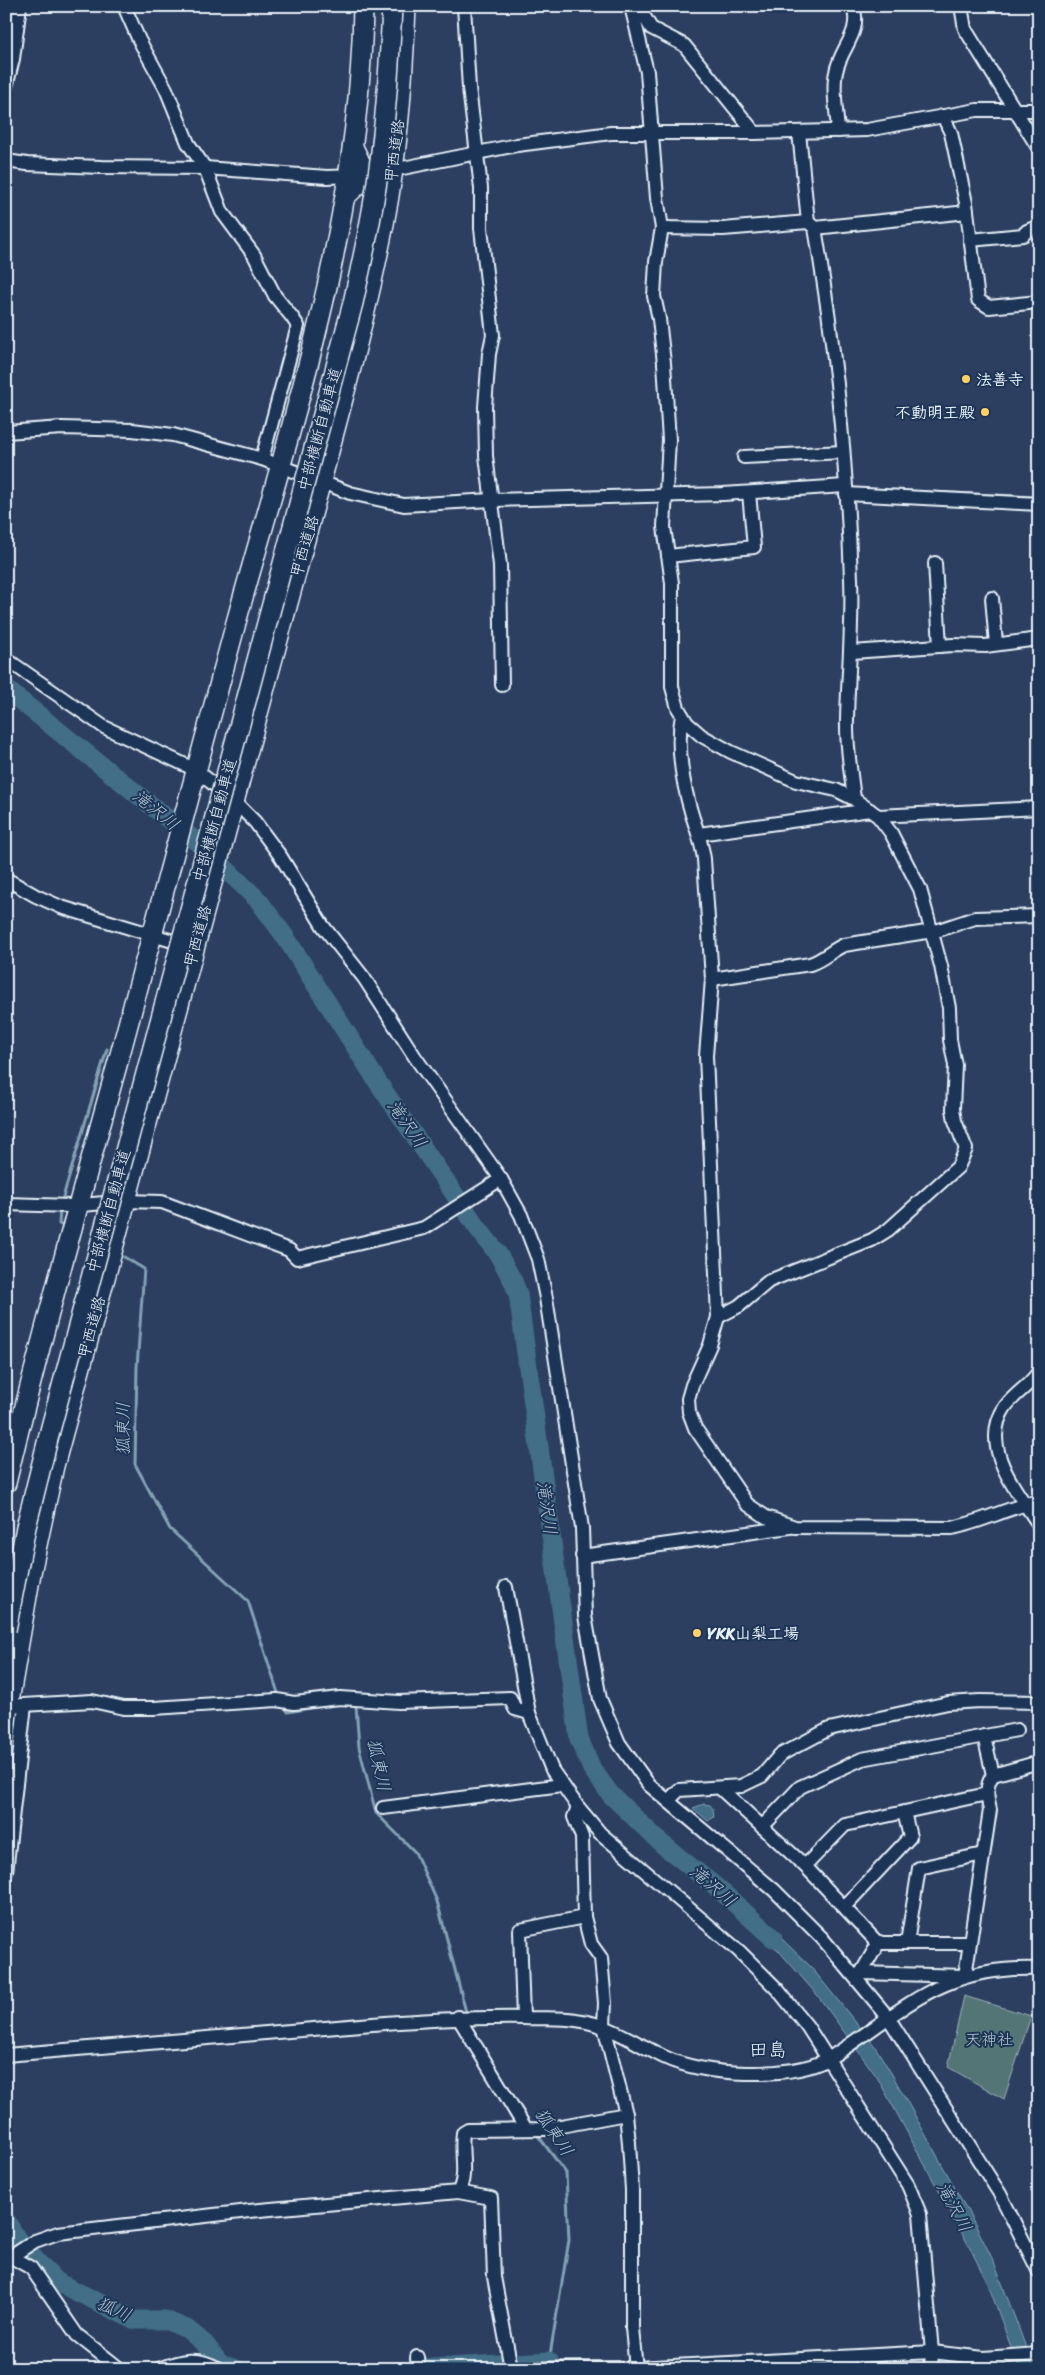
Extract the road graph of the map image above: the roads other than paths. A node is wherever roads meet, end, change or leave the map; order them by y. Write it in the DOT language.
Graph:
graph roads {
  1 [pos="20,6"];
  2 [pos="124,6"];
  3 [pos="392,6"];
  4 [pos="406,6"];
  5 [pos="464,6"];
  6 [pos="631,6"];
  7 [pos="638,6"];
  8 [pos="853,6"];
  9 [pos="961,6"];
  10 [pos="361,8"];
  11 [pos="6,87"];
  12 [pos="1013,109"];
  13 [pos="1039,110"];
  14 [pos="943,116"];
  15 [pos="651,132"];
  16 [pos="799,132"];
  17 [pos="838,132"];
  18 [pos="755,133"];
  19 [pos="353,147"];
  20 [pos="1039,149"];
  21 [pos="476,153"];
  22 [pos="6,161"];
  23 [pos="205,168"];
  24 [pos="393,170"];
  25 [pos="370,174"];
  26 [pos="350,177"];
  27 [pos="346,196"];
  28 [pos="967,212"];
  29 [pos="811,225"];
  30 [pos="1039,226"];
  31 [pos="662,228"];
  32 [pos="970,240"];
  33 [pos="1039,302"];
  34 [pos="6,432"];
  35 [pos="843,452"];
  36 [pos="744,457"];
  37 [pos="262,459"];
  38 [pos="280,467"];
  39 [pos="321,481"];
  40 [pos="845,490"];
  41 [pos="749,493"];
  42 [pos="665,496"];
  43 [pos="492,500"];
  44 [pos="1039,504"];
  45 [pos="668,556"];
  46 [pos="935,563"];
  47 [pos="992,598"];
  48 [pos="1039,639"];
  49 [pos="996,644"];
  50 [pos="940,646"];
  51 [pos="852,652"];
  52 [pos="6,659"];
  53 [pos="502,685"];
  54 [pos="682,715"];
  55 [pos="196,770"];
  56 [pos="854,799"];
  57 [pos="234,801"];
  58 [pos="1039,808"];
  59 [pos="874,813"];
  60 [pos="699,834"];
  61 [pos="6,879"];
  62 [pos="1039,916"];
  63 [pos="931,931"];
  64 [pos="152,934"];
  65 [pos="194,948"];
  66 [pos="712,979"];
  67 [pos="496,1183"];
  68 [pos="126,1201"];
  69 [pos="6,1204"];
  70 [pos="75,1205"];
  71 [pos="718,1317"];
  72 [pos="1039,1371"];
  73 [pos="6,1483"];
  74 [pos="1039,1501"];
  75 [pos="1025,1504"];
  76 [pos="1039,1525"];
  77 [pos="795,1527"];
  78 [pos="582,1556"];
  79 [pos="506,1587"];
  80 [pos="6,1630"];
  81 [pos="1039,1702"];
  82 [pos="11,1709"];
  83 [pos="529,1713"];
  84 [pos="1017,1730"];
  85 [pos="984,1736"];
  86 [pos="1039,1762"];
  87 [pos="993,1775"];
  88 [pos="562,1785"];
  89 [pos="721,1789"];
  90 [pos="987,1794"];
  91 [pos="668,1801"];
  92 [pos="578,1807"];
  93 [pos="383,1808"];
  94 [pos="904,1812"];
  95 [pos="762,1827"];
  96 [pos="983,1854"];
  97 [pos="805,1866"];
  98 [pos="6,1872"];
  99 [pos="845,1906"];
  100 [pos="584,1917"];
  101 [pos="879,1942"];
  102 [pos="907,1943"];
  103 [pos="969,1943"];
  104 [pos="1039,1969"];
  105 [pos="858,1974"];
  106 [pos="964,1976"];
  107 [pos="459,2017"];
  108 [pos="523,2018"];
  109 [pos="884,2019"];
  110 [pos="604,2026"];
  111 [pos="6,2055"];
  112 [pos="832,2056"];
  113 [pos="626,2114"];
  114 [pos="526,2129"];
  115 [pos="458,2192"];
  116 [pos="10,2256"];
  117 [pos="1039,2272"];
  118 [pos="932,2352"];
  119 [pos="1039,2354"];
  120 [pos="990,2361"];
  121 [pos="510,2367"];
  122 [pos="636,2368"];
  123 [pos="120,2369"];
  124 [pos="159,2369"];
  125 [pos="219,2369"];
  126 [pos="497,2369"];
  127 [pos="931,2369"];
  1 -- 11 [label="street"];
  2 -- 23 [label="street"];
  3 -- 80 [label="highway, 中部横断自動車道, bridge"];
  4 -- 24 [label="highway, 甲西道路"];
  5 -- 21 [label="street"];
  6 -- 15 [label="street"];
  7 -- 18 [label="street"];
  8 -- 17 [label="street"];
  9 -- 12 [label="street"];
  10 -- 19 [label="highway"];
  12 -- 13 [label="street"];
  12 -- 14 [label="street"];
  12 -- 20 [label="street"];
  14 -- 17 [label="street"];
  14 -- 28 [label="street"];
  15 -- 18 [label="street"];
  15 -- 21 [label="street"];
  15 -- 31 [label="street"];
  16 -- 17 [label="street"];
  16 -- 18 [label="street"];
  16 -- 29 [label="street"];
  19 -- 25 [label="highway"];
  19 -- 26 [label="highway"];
  21 -- 24 [label="street"];
  21 -- 43 [label="street"];
  22 -- 23 [label="street"];
  23 -- 26 [label="street"];
  23 -- 37 [label="street"];
  24 -- 25 [label="street"];
  24 -- 39 [label="highway, 甲西道路"];
  25 -- 26 [label="street"];
  25 -- 27 [label="highway"];
  26 -- 27 [label="highway"];
  27 -- 38 [label="highway"];
  28 -- 29 [label="street"];
  28 -- 32 [label="street"];
  29 -- 31 [label="street"];
  29 -- 35 [label="street"];
  30 -- 32 [label="street"];
  31 -- 42 [label="street"];
  32 -- 33 [label="street"];
  34 -- 37 [label="street"];
  35 -- 36 [label="street"];
  35 -- 40 [label="street"];
  37 -- 38 [label="street"];
  38 -- 39 [label="street"];
  38 -- 55 [label="highway"];
  39 -- 43 [label="street"];
  39 -- 57 [label="highway, 甲西道路"];
  40 -- 41 [label="street"];
  40 -- 44 [label="street"];
  40 -- 51 [label="street"];
  41 -- 42 [label="street"];
  41 -- 45 [label="street"];
  42 -- 43 [label="street"];
  42 -- 45 [label="street"];
  43 -- 53 [label="street"];
  45 -- 54 [label="street"];
  46 -- 50 [label="street"];
  47 -- 49 [label="street"];
  48 -- 49 [label="street"];
  49 -- 50 [label="street"];
  50 -- 51 [label="street"];
  51 -- 56 [label="street"];
  52 -- 55 [label="street"];
  54 -- 56 [label="street"];
  54 -- 60 [label="street"];
  55 -- 57 [label="street"];
  55 -- 64 [label="highway"];
  56 -- 59 [label="street"];
  57 -- 65 [label="highway, 甲西道路"];
  57 -- 67 [label="street"];
  58 -- 59 [label="street"];
  59 -- 60 [label="street"];
  59 -- 63 [label="street"];
  60 -- 66 [label="street"];
  61 -- 64 [label="street"];
  62 -- 63 [label="street"];
  63 -- 66 [label="street"];
  63 -- 71 [label="street"];
  64 -- 65 [label="street"];
  64 -- 70 [label="highway"];
  65 -- 68 [label="highway, 甲西道路"];
  66 -- 71 [label="street"];
  67 -- 68 [label="street"];
  67 -- 78 [label="street"];
  68 -- 70 [label="street"];
  68 -- 82 [label="highway, 甲西道路"];
  69 -- 70 [label="street"];
  70 -- 73 [label="highway"];
  71 -- 77 [label="street"];
  72 -- 75 [label="street"];
  74 -- 75 [label="street"];
  75 -- 76 [label="street"];
  75 -- 77 [label="street"];
  77 -- 78 [label="street"];
  78 -- 91 [label="street"];
  79 -- 83 [label="street"];
  81 -- 89 [label="street"];
  82 -- 83 [label="street"];
  82 -- 98 [label="street"];
  83 -- 88 [label="street"];
  84 -- 85 [label="street"];
  85 -- 87 [label="street"];
  85 -- 95 [label="street"];
  86 -- 87 [label="street"];
  87 -- 90 [label="street"];
  88 -- 92 [label="street"];
  88 -- 93 [label="street"];
  89 -- 91 [label="street"];
  89 -- 95 [label="street"];
  90 -- 94 [label="street"];
  90 -- 96 [label="street"];
  91 -- 105 [label="street"];
  92 -- 100 [label="street"];
  92 -- 112 [label="street"];
  94 -- 97 [label="street"];
  94 -- 99 [label="street"];
  95 -- 97 [label="street"];
  96 -- 102 [label="street"];
  96 -- 103 [label="street"];
  97 -- 99 [label="street"];
  99 -- 101 [label="street"];
  100 -- 108 [label="street"];
  100 -- 110 [label="street"];
  101 -- 102 [label="street"];
  101 -- 105 [label="street"];
  102 -- 103 [label="street"];
  103 -- 106 [label="street"];
  104 -- 106 [label="street"];
  105 -- 106 [label="street"];
  105 -- 109 [label="street"];
  106 -- 109 [label="street"];
  107 -- 108 [label="street"];
  107 -- 111 [label="street"];
  107 -- 114 [label="street"];
  108 -- 110 [label="street"];
  109 -- 112 [label="street"];
  109 -- 117 [label="street"];
  110 -- 112 [label="street"];
  110 -- 113 [label="street"];
  112 -- 118 [label="street"];
  113 -- 114 [label="street"];
  113 -- 122 [label="street"];
  114 -- 115 [label="street"];
  115 -- 116 [label="street"];
  115 -- 121 [label="street"];
  116 -- 123 [label="street"];
  118 -- 120 [label="street"];
  118 -- 122 [label="street"];
  118 -- 127 [label="street"];
  119 -- 120 [label="street"];
  121 -- 122 [label="street"];
  121 -- 126 [label="street"];
  124 -- 125 [label="street"];
}
